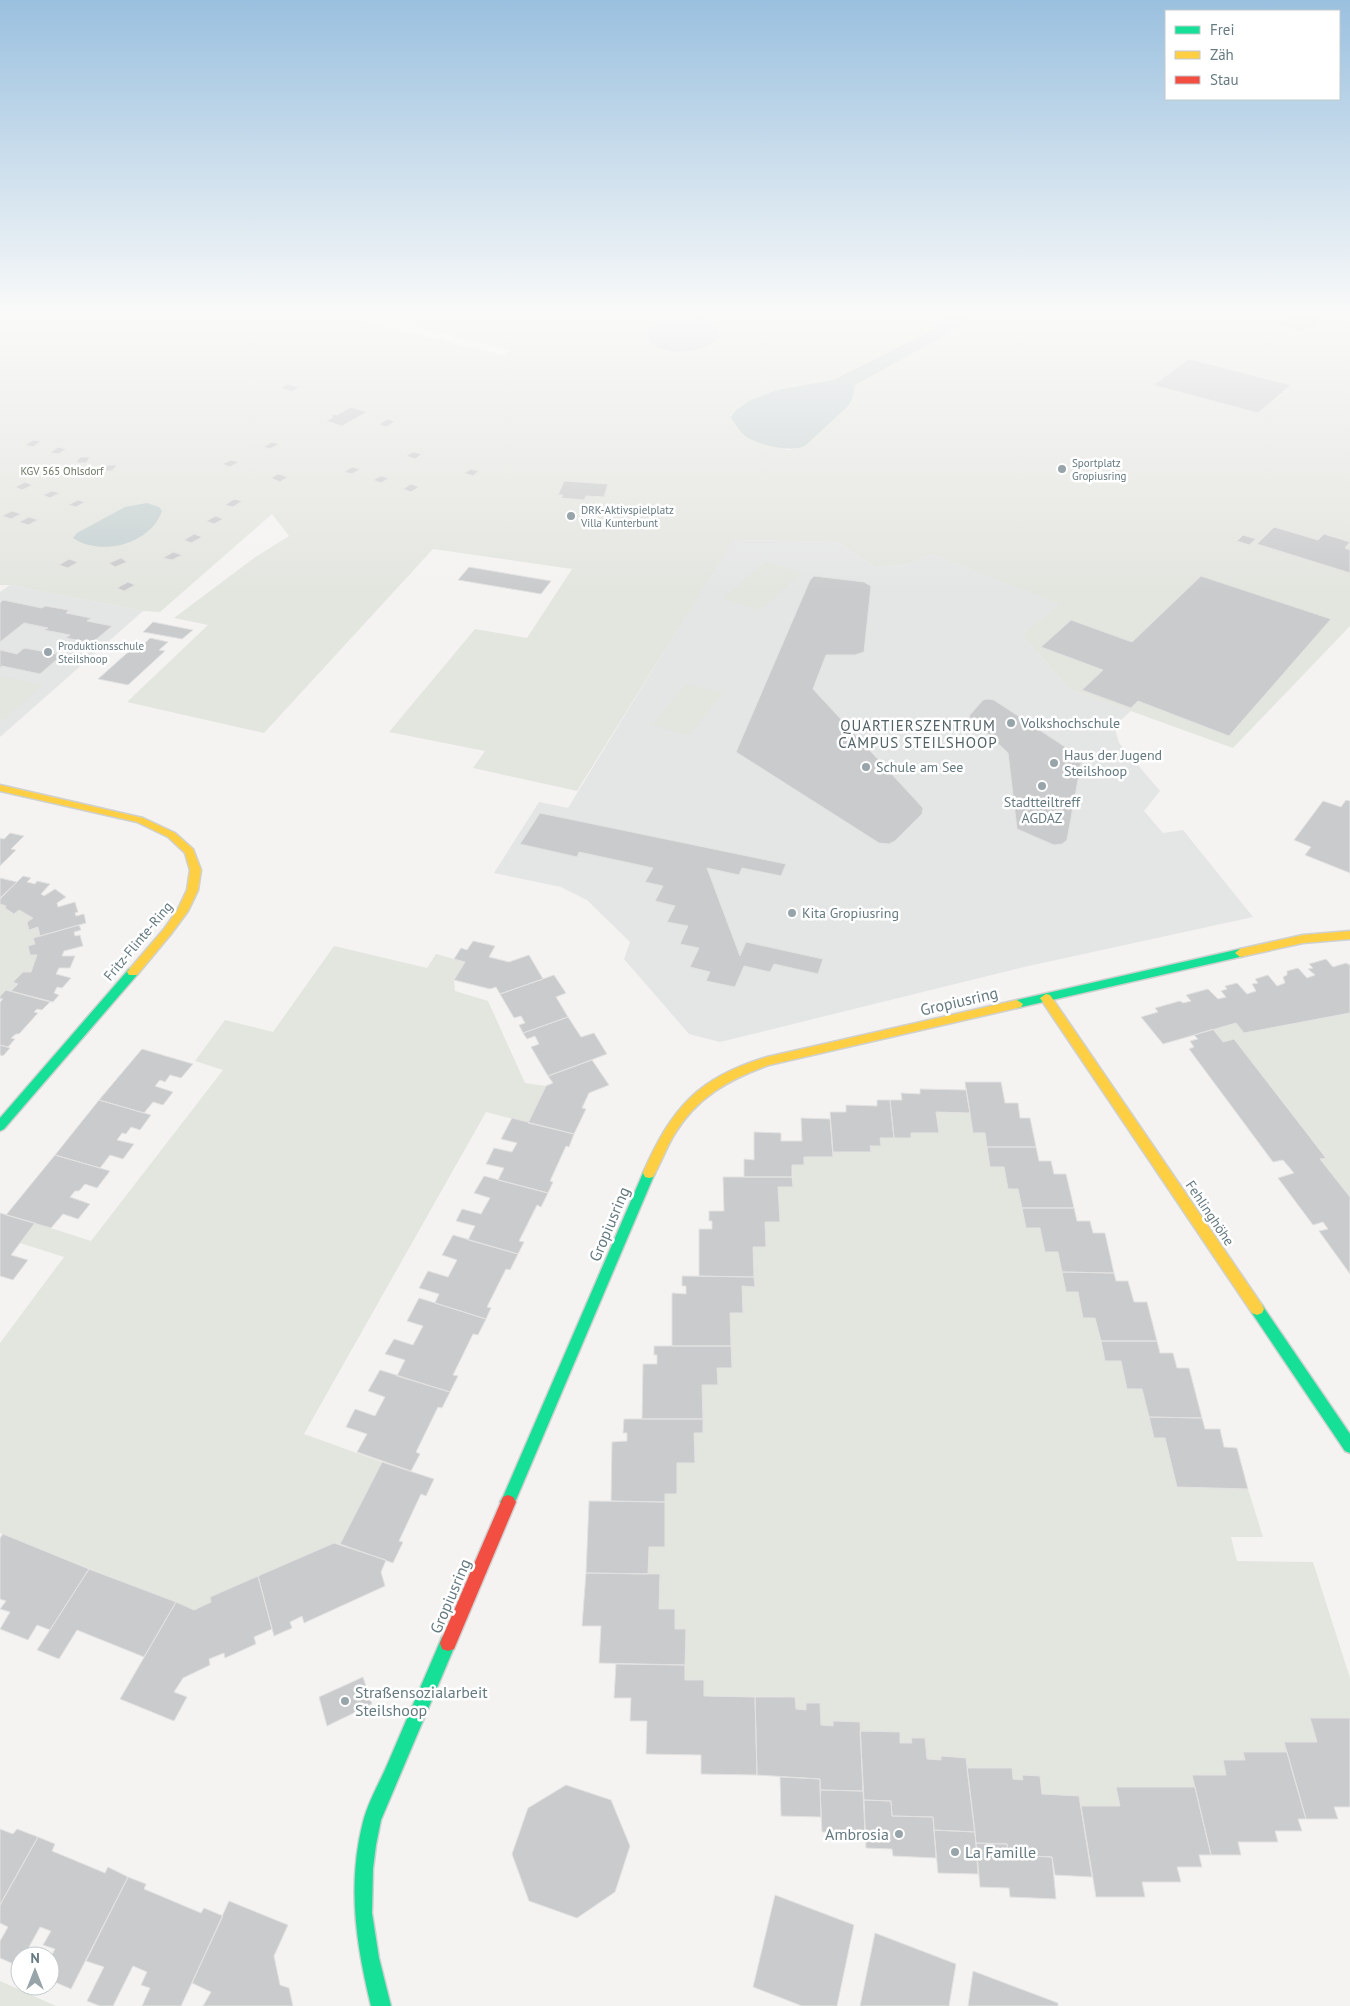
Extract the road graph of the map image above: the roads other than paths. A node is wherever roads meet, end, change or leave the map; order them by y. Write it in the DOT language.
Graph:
graph roads {
  1 [pos="0,788"];
  2 [pos="1350,936"];
  3 [pos="1046,998"];
  4 [pos="0,1126"];
  5 [pos="1350,1446"];
  6 [pos="381,2006"];
  1 -- 4 [label="street, Fritz-Flinte-Ring"];
  2 -- 3 [label="street, Gropiusring"];
  3 -- 5 [label="street, Fehlinghöhe"];
  3 -- 6 [label="street, Gropiusring"];
}
